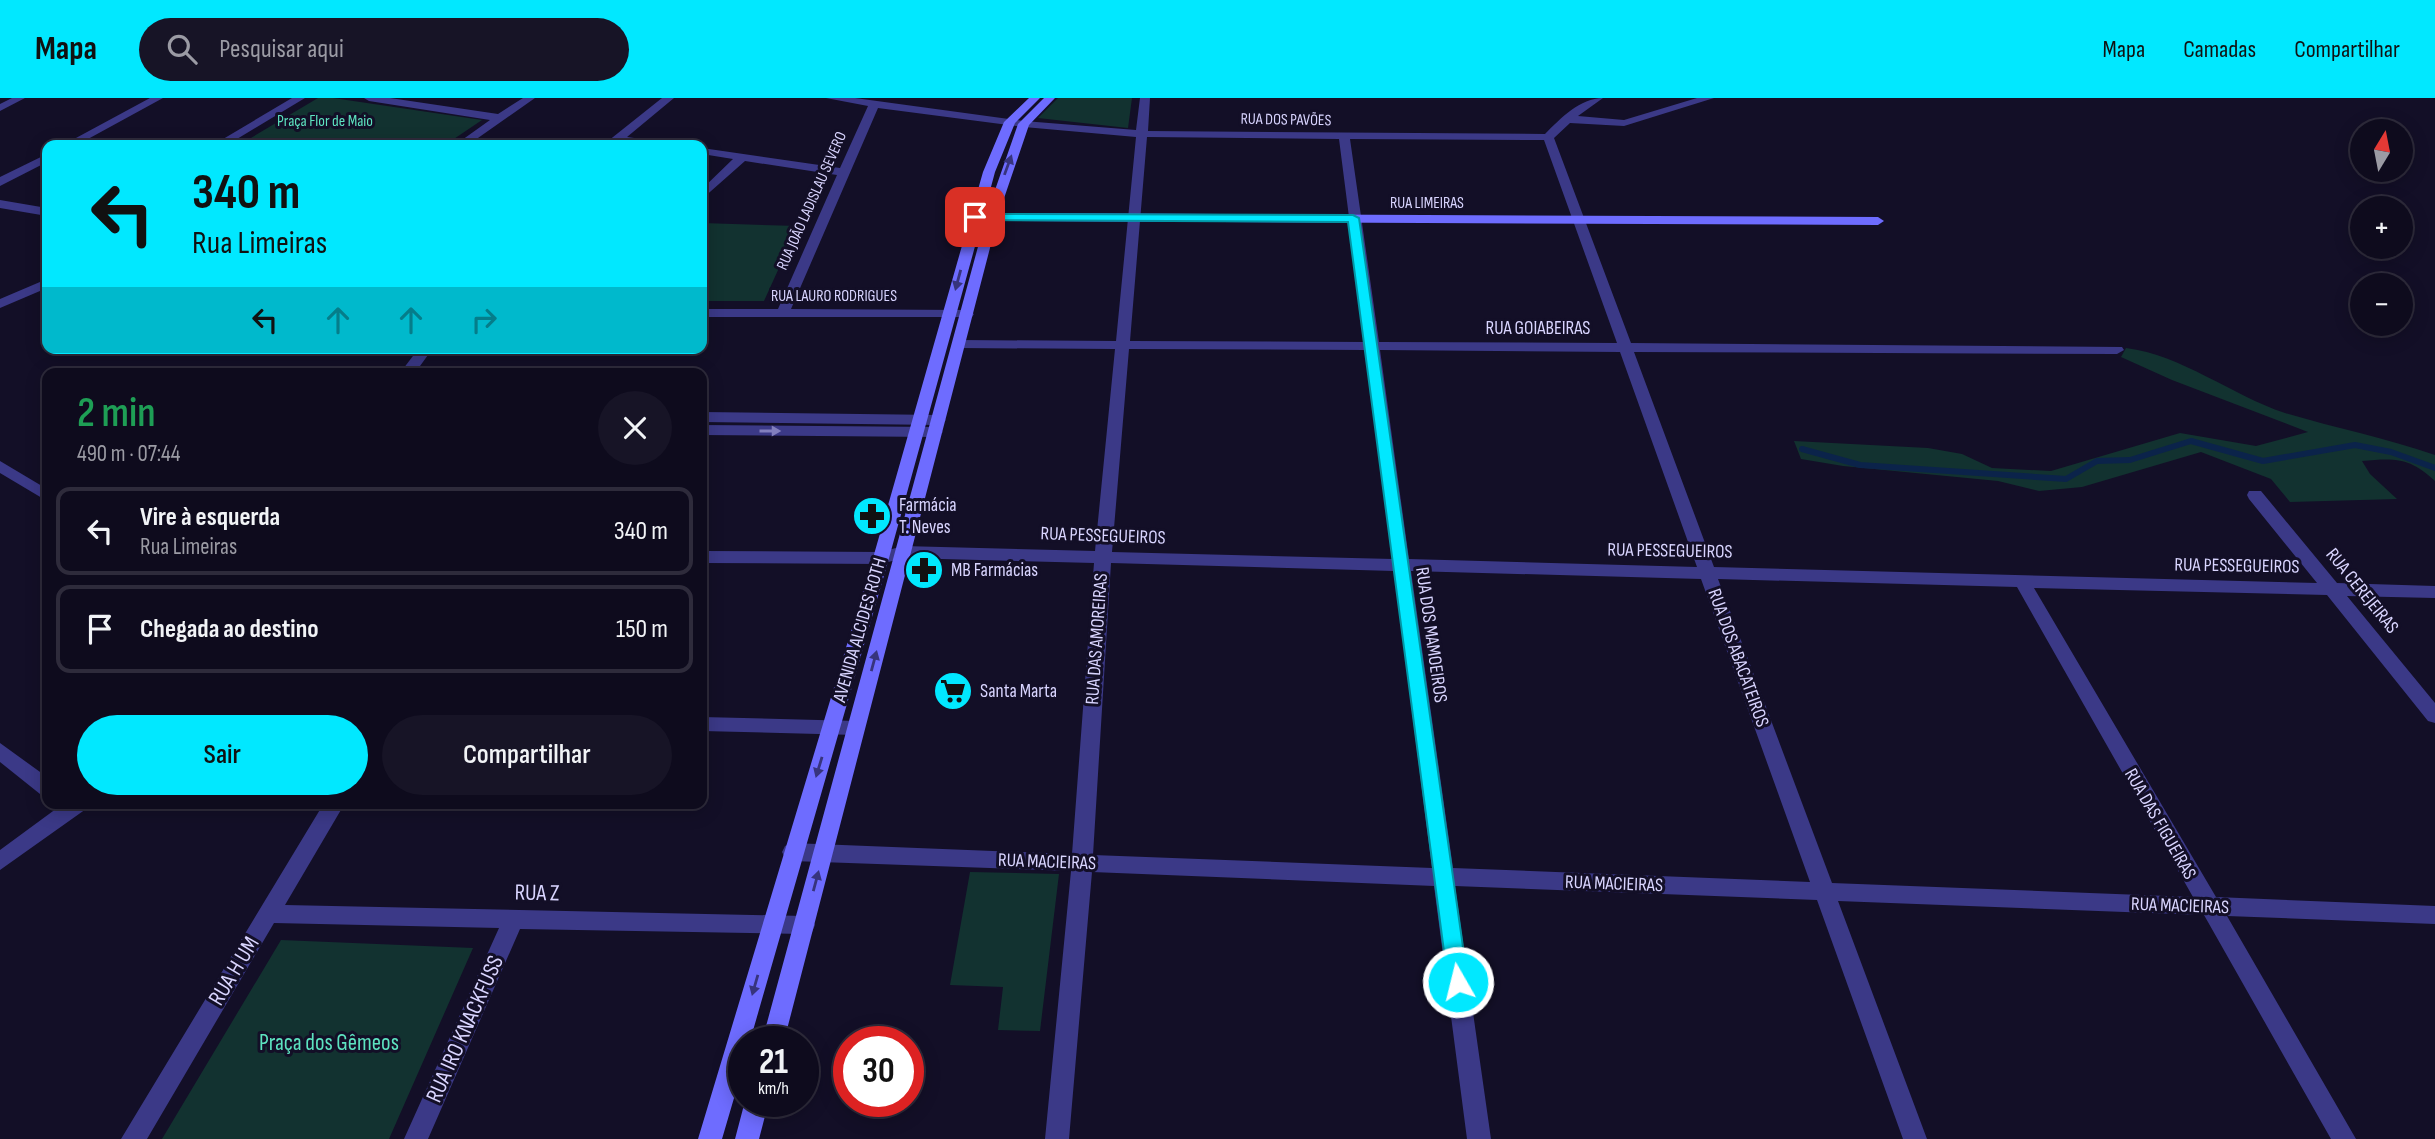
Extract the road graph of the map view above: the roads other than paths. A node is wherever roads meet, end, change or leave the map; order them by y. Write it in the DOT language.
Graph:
graph roads {
  1 [pos="20,98"];
  2 [pos="158,98"];
  3 [pos="300,98"];
  4 [pos="369,98"];
  5 [pos="530,98"];
  6 [pos="669,98"];
  7 [pos="831,98"];
  8 [pos="1035,98"];
  9 [pos="1050,98"];
  10 [pos="1145,98"];
  11 [pos="1598,98"];
  12 [pos="1709,98"];
  13 [pos="874,104"];
  14 [pos="0,108"];
  15 [pos="500,118"];
  16 [pos="1567,119"];
  17 [pos="1017,123"];
  18 [pos="1142,134"];
  19 [pos="1344,136"];
  20 [pos="1548,137"];
  21 [pos="78,140"];
  22 [pos="228,140"];
  23 [pos="468,140"];
  24 [pos="616,140"];
  25 [pos="707,152"];
  26 [pos="742,157"];
  27 [pos="42,160"];
  28 [pos="844,172"];
  29 [pos="0,182"];
  30 [pos="707,190"];
  31 [pos="0,204"];
  32 [pos="42,211"];
  33 [pos="975,217"];
  34 [pos="992,217"];
  35 [pos="1134,218"];
  36 [pos="1353,218"];
  37 [pos="1577,219"];
  38 [pos="1878,221"];
  39 [pos="42,285"];
  40 [pos="0,304"];
  41 [pos="707,313"];
  42 [pos="783,313"];
  43 [pos="949,314"];
  44 [pos="967,314"];
  45 [pos="959,344"];
  46 [pos="1122,345"];
  47 [pos="1371,346"];
  48 [pos="1624,348"];
  49 [pos="2117,350"];
  50 [pos="421,354"];
  51 [pos="411,368"];
  52 [pos="707,417"];
  53 [pos="928,426"];
  54 [pos="707,430"];
  55 [pos="0,466"];
  56 [pos="42,493"];
  57 [pos="2255,495"];
  58 [pos="903,552"];
  59 [pos="707,557"];
  60 [pos="1103,557"];
  61 [pos="881,558"];
  62 [pos="1401,565"];
  63 [pos="1707,573"];
  64 [pos="2021,581"];
  65 [pos="2334,589"];
  66 [pos="2435,592"];
  67 [pos="2435,716"];
  68 [pos="707,724"];
  69 [pos="831,727"];
  70 [pos="856,728"];
  71 [pos="0,751"];
  72 [pos="42,784"];
  73 [pos="68,809"];
  74 [pos="331,809"];
  75 [pos="792,852"];
  76 [pos="823,853"];
  77 [pos="0,862"];
  78 [pos="1082,863"];
  79 [pos="1444,878"];
  80 [pos="1823,892"];
  81 [pos="2208,907"];
  82 [pos="269,914"];
  83 [pos="2435,915"];
  84 [pos="514,919"];
  85 [pos="772,925"];
  86 [pos="804,925"];
  87 [pos="777,1026"];
  88 [pos="753,1117"];
  89 [pos="133,1139"];
  90 [pos="416,1139"];
  91 [pos="710,1139"];
  92 [pos="747,1139"];
  93 [pos="1057,1139"];
  94 [pos="1479,1139"];
  95 [pos="1915,1139"];
  96 [pos="2344,1139"];
  1 -- 14 [label="street"];
  2 -- 21 [label="street"];
  3 -- 22 [label="street"];
  4 -- 15 [label="street"];
  5 -- 15 [label="street"];
  6 -- 24 [label="street"];
  7 -- 13 [label="street, RUA DOS PAVÕES"];
  8 -- 17 [label="street"];
  9 -- 17 [label="street"];
  10 -- 18 [label="street, RUA DAS AMOREIRAS"];
  11 -- 16 [label="street"];
  12 -- 16 [label="street"];
  13 -- 17 [label="street, RUA DOS PAVÕES"];
  13 -- 28 [label="street, RUA JOÃO LADISLAU SEVERO"];
  15 -- 23 [label="street"];
  16 -- 20 [label="street"];
  17 -- 18 [label="street, RUA DOS PAVÕES"];
  17 -- 33 [label="street, AVENIDA ALCIDES ROTH"];
  34 -- 17 [label="street, AVENIDA ALCIDES ROTH, one-way"];
  18 -- 19 [label="street, RUA DOS PAVÕES"];
  18 -- 35 [label="street, RUA DAS AMOREIRAS"];
  19 -- 20 [label="street, RUA DOS PAVÕES"];
  19 -- 36 [label="street, RUA DOS MAMOEIROS"];
  20 -- 37 [label="street, RUA DOS ABACATEIROS"];
  25 -- 26 [label="street"];
  26 -- 28 [label="street"];
  26 -- 30 [label="street"];
  27 -- 29 [label="street"];
  28 -- 42 [label="street, RUA JOÃO LADISLAU SEVERO"];
  31 -- 32 [label="street"];
  33 -- 34 [label="street, RUA LIMEIRAS"];
  33 -- 43 [label="street, AVENIDA ALCIDES ROTH, one-way"];
  34 -- 35 [label="street, RUA LIMEIRAS"];
  34 -- 44 [label="street, AVENIDA ALCIDES ROTH"];
  35 -- 36 [label="street, RUA LIMEIRAS"];
  35 -- 46 [label="street, RUA DAS AMOREIRAS"];
  36 -- 37 [label="street, RUA LIMEIRAS"];
  36 -- 47 [label="street, RUA DOS MAMOEIROS"];
  37 -- 38 [label="street, RUA LIMEIRAS"];
  37 -- 48 [label="street, RUA DOS ABACATEIROS"];
  39 -- 40 [label="street"];
  41 -- 42 [label="street, RUA LAURO RODRIGUES"];
  42 -- 43 [label="street, RUA LAURO RODRIGUES"];
  43 -- 44 [label="street, RUA LAURO RODRIGUES"];
  43 -- 53 [label="street, AVENIDA ALCIDES ROTH"];
  44 -- 45 [label="street, AVENIDA ALCIDES ROTH"];
  45 -- 46 [label="street, RUA GOIABEIRAS"];
  45 -- 53 [label="street, AVENIDA ALCIDES ROTH"];
  46 -- 47 [label="street, RUA GOIABEIRAS"];
  46 -- 60 [label="street, RUA DAS AMOREIRAS"];
  47 -- 48 [label="street, RUA GOIABEIRAS"];
  47 -- 62 [label="street, RUA DOS MAMOEIROS"];
  48 -- 49 [label="street, RUA GOIABEIRAS"];
  48 -- 63 [label="street, RUA DOS ABACATEIROS"];
  50 -- 51 [label="street"];
  52 -- 53 [label="street"];
  54 -- 53 [label="street, one-way"];
  53 -- 58 [label="street, AVENIDA ALCIDES ROTH"];
  53 -- 61 [label="street, AVENIDA ALCIDES ROTH"];
  55 -- 56 [label="street"];
  57 -- 65 [label="street, RUA CEREJEIRAS"];
  58 -- 60 [label="street, RUA PESSEGUEIROS"];
  58 -- 61 [label="street, RUA PESSEGUEIROS"];
  70 -- 58 [label="street, AVENIDA ALCIDES ROTH, one-way"];
  59 -- 61 [label="street, RUA PESSEGUEIROS"];
  60 -- 62 [label="street, RUA PESSEGUEIROS"];
  60 -- 78 [label="street, RUA DAS AMOREIRAS"];
  61 -- 69 [label="street, AVENIDA ALCIDES ROTH"];
  62 -- 63 [label="street, RUA PESSEGUEIROS"];
  62 -- 79 [label="street, RUA DOS MAMOEIROS"];
  63 -- 64 [label="street, RUA PESSEGUEIROS"];
  63 -- 80 [label="street, RUA DOS ABACATEIROS"];
  64 -- 65 [label="street, RUA PESSEGUEIROS"];
  64 -- 81 [label="street, RUA DAS FIGUEIRAS"];
  65 -- 66 [label="street, RUA PESSEGUEIROS"];
  65 -- 67 [label="street, RUA CEREJEIRAS"];
  68 -- 69 [label="street"];
  69 -- 70 [label="street"];
  69 -- 75 [label="street, AVENIDA ALCIDES ROTH, one-way"];
  70 -- 76 [label="street, AVENIDA ALCIDES ROTH"];
  71 -- 72 [label="street"];
  73 -- 77 [label="street"];
  74 -- 82 [label="street, RUA H UM"];
  75 -- 76 [label="street, RUA MACIEIRAS"];
  75 -- 85 [label="street, AVENIDA ALCIDES ROTH"];
  76 -- 78 [label="street, RUA MACIEIRAS"];
  86 -- 76 [label="street, AVENIDA ALCIDES ROTH, one-way"];
  78 -- 79 [label="street, RUA MACIEIRAS"];
  78 -- 93 [label="street, RUA DAS AMOREIRAS"];
  79 -- 80 [label="street, RUA MACIEIRAS"];
  79 -- 94 [label="street, RUA DOS MAMOEIROS"];
  80 -- 81 [label="street, RUA MACIEIRAS"];
  80 -- 95 [label="street, RUA DOS ABACATEIROS"];
  81 -- 83 [label="street, RUA MACIEIRAS"];
  81 -- 96 [label="street, RUA DAS FIGUEIRAS"];
  82 -- 84 [label="street, RUA Z"];
  82 -- 89 [label="street, RUA H UM"];
  84 -- 85 [label="street, RUA Z"];
  84 -- 90 [label="street, RUA IRO KNACKFUSS"];
  85 -- 86 [label="street, RUA Z"];
  85 -- 91 [label="street, AVENIDA ALCIDES ROTH, one-way"];
  86 -- 87 [label="street, AVENIDA ALCIDES ROTH"];
  88 -- 92 [label="street"];
}
